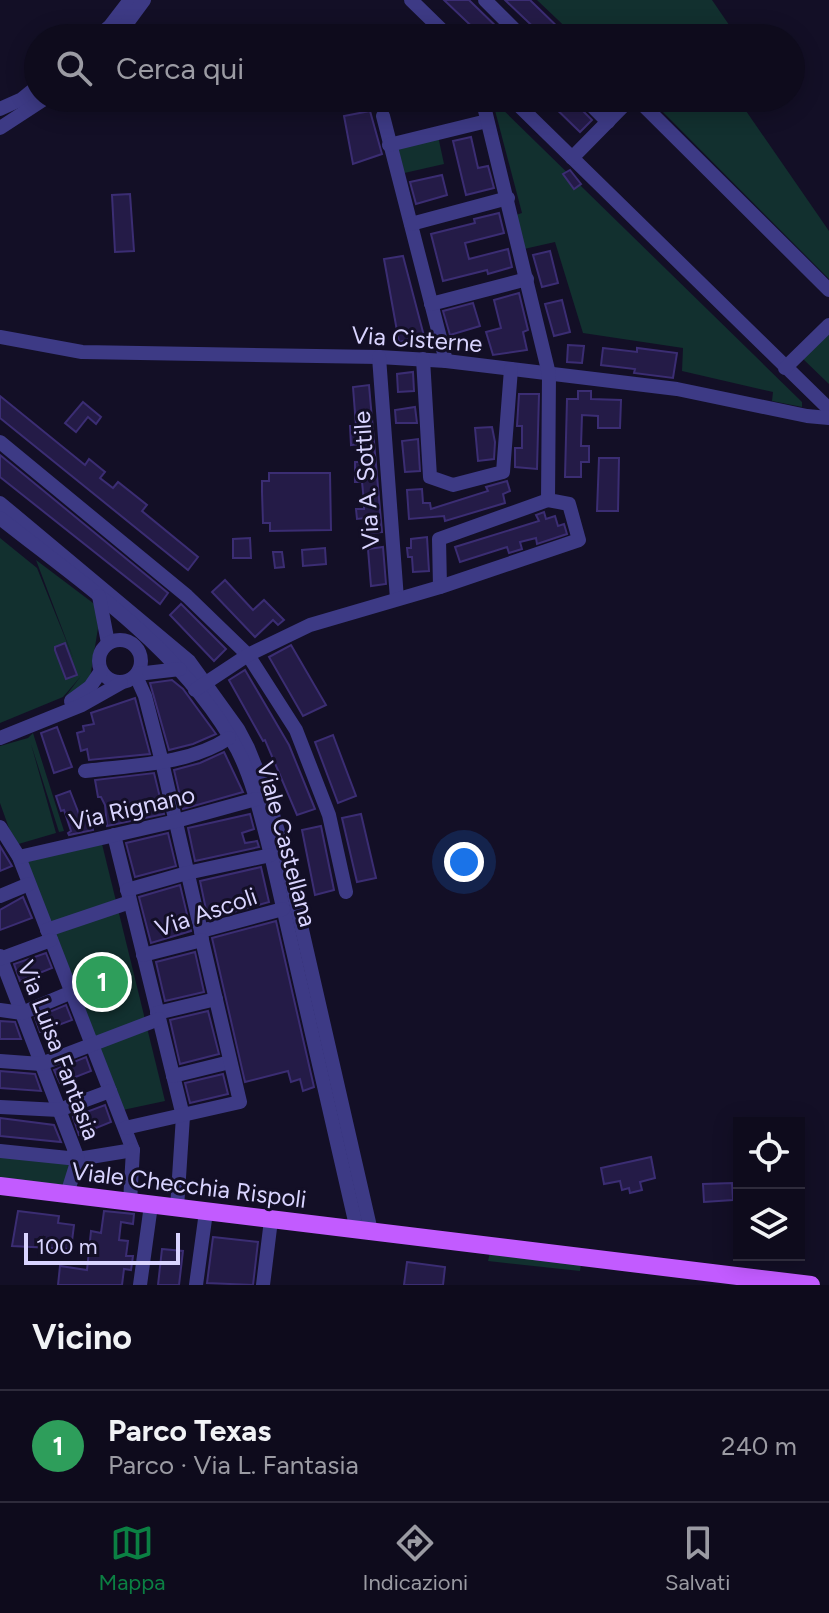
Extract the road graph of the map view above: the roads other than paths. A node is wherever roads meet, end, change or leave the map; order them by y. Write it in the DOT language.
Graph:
graph roads {
  1 [pos="130,0"];
  2 [pos="144,0"];
  3 [pos="411,0"];
  4 [pos="485,0"];
  5 [pos="112,24"];
  6 [pos="126,24"];
  7 [pos="436,24"];
  8 [pos="509,24"];
  9 [pos="24,97"];
  10 [pos="0,109"];
  11 [pos="25,112"];
  12 [pos="485,112"];
  13 [pos="525,112"];
  14 [pos="598,112"];
  15 [pos="619,112"];
  16 [pos="648,112"];
  17 [pos="383,116"];
  18 [pos="487,121"];
  19 [pos="608,122"];
  20 [pos="0,128"];
  21 [pos="389,145"];
  22 [pos="572,158"];
  23 [pos="508,198"];
  24 [pos="411,224"];
  25 [pos="527,279"];
  26 [pos="829,290"];
  27 [pos="431,304"];
  28 [pos="829,325"];
  29 [pos="0,337"];
  30 [pos="379,357"];
  31 [pos="423,359"];
  32 [pos="446,361"];
  33 [pos="785,368"];
  34 [pos="511,369"];
  35 [pos="549,374"];
  36 [pos="829,409"];
  37 [pos="829,418"];
  38 [pos="0,442"];
  39 [pos="548,500"];
  40 [pos="0,503"];
  41 [pos="0,518"];
  42 [pos="440,587"];
  43 [pos="99,596"];
  44 [pos="397,599"];
  45 [pos="146,638"];
  46 [pos="108,643"];
  47 [pos="248,655"];
  48 [pos="180,669"];
  49 [pos="101,671"];
  50 [pos="136,675"];
  51 [pos="121,683"];
  52 [pos="200,686"];
  53 [pos="0,730"];
  54 [pos="0,738"];
  55 [pos="229,738"];
  56 [pos="162,762"];
  57 [pos="85,771"];
  58 [pos="256,799"];
  59 [pos="176,821"];
  60 [pos="0,827"];
  61 [pos="114,835"];
  62 [pos="271,855"];
  63 [pos="19,857"];
  64 [pos="187,873"];
  65 [pos="29,884"];
  66 [pos="346,892"];
  67 [pos="0,896"];
  68 [pos="129,896"];
  69 [pos="283,909"];
  70 [pos="49,935"];
  71 [pos="202,936"];
  72 [pos="143,955"];
  73 [pos="0,958"];
  74 [pos="72,992"];
  75 [pos="216,999"];
  76 [pos="0,1010"];
  77 [pos="22,1013"];
  78 [pos="158,1016"];
  79 [pos="92,1044"];
  80 [pos="0,1061"];
  81 [pos="230,1062"];
  82 [pos="41,1064"];
  83 [pos="173,1076"];
  84 [pos="110,1091"];
  85 [pos="0,1107"];
  86 [pos="59,1110"];
  87 [pos="183,1116"];
  88 [pos="125,1128"];
  89 [pos="133,1150"];
  90 [pos="0,1151"];
  91 [pos="78,1159"];
  92 [pos="0,1186"];
  93 [pos="67,1194"];
  94 [pos="130,1202"];
  95 [pos="151,1205"];
  96 [pos="177,1208"];
  97 [pos="206,1212"];
  98 [pos="271,1220"];
  99 [pos="364,1230"];
  100 [pos="140,1285"];
  101 [pos="196,1285"];
  102 [pos="263,1285"];
  103 [pos="811,1285"];
  1 -- 5 [label="street"];
  2 -- 6 [label="street"];
  3 -- 7 [label="street"];
  4 -- 8 [label="street"];
  9 -- 10 [label="street"];
  11 -- 20 [label="street"];
  12 -- 18 [label="street"];
  13 -- 22 [label="street"];
  14 -- 19 [label="street"];
  15 -- 19 [label="street"];
  16 -- 26 [label="street"];
  17 -- 21 [label="street"];
  18 -- 21 [label="street"];
  18 -- 23 [label="street"];
  19 -- 22 [label="street"];
  21 -- 24 [label="street"];
  22 -- 33 [label="street"];
  23 -- 24 [label="street"];
  23 -- 25 [label="street"];
  24 -- 27 [label="street"];
  25 -- 27 [label="street"];
  25 -- 35 [label="street"];
  27 -- 32 [label="street"];
  28 -- 33 [label="street"];
  29 -- 30 [label="street, Via Cisterne"];
  30 -- 31 [label="street, Via Cisterne"];
  30 -- 44 [label="street, Via A. Sottile"];
  31 -- 32 [label="street, Via Cisterne"];
  31 -- 34 [label="street"];
  32 -- 34 [label="street, Via Cisterne"];
  33 -- 36 [label="street"];
  34 -- 35 [label="street, Via Cisterne"];
  35 -- 37 [label="street, Via Cisterne"];
  35 -- 39 [label="street"];
  38 -- 47 [label="street"];
  39 -- 42 [label="street"];
  39 -- 42 [label="street"];
  40 -- 45 [label="street"];
  41 -- 43 [label="street, Viale Castellana"];
  42 -- 44 [label="street"];
  43 -- 45 [label="street, Viale Castellana"];
  43 -- 46 [label="street"];
  44 -- 47 [label="street"];
  45 -- 46 [label="street"];
  45 -- 48 [label="street, Viale Castellana"];
  45 -- 50 [label="street"];
  45 -- 52 [label="street"];
  46 -- 49 [label="street"];
  47 -- 52 [label="street"];
  47 -- 66 [label="street"];
  48 -- 50 [label="street"];
  48 -- 52 [label="street, Viale Castellana"];
  49 -- 51 [label="street"];
  49 -- 53 [label="street"];
  50 -- 51 [label="street"];
  50 -- 56 [label="street"];
  51 -- 54 [label="street"];
  52 -- 55 [label="street, Viale Castellana"];
  52 -- 99 [label="street"];
  55 -- 56 [label="street"];
  55 -- 58 [label="street, Viale Castellana"];
  56 -- 57 [label="street"];
  56 -- 59 [label="street"];
  58 -- 59 [label="street, Via Rignano"];
  58 -- 62 [label="street, Viale Castellana"];
  59 -- 61 [label="street, Via Rignano"];
  59 -- 64 [label="street"];
  60 -- 63 [label="street"];
  61 -- 63 [label="street, Via Rignano"];
  61 -- 68 [label="street"];
  62 -- 64 [label="street"];
  62 -- 69 [label="street, Viale Castellana"];
  63 -- 65 [label="street"];
  64 -- 68 [label="street"];
  64 -- 71 [label="street"];
  65 -- 67 [label="street"];
  65 -- 70 [label="street"];
  68 -- 70 [label="street"];
  68 -- 72 [label="street"];
  69 -- 71 [label="street, Via Ascoli"];
  69 -- 99 [label="street, Viale Castellana"];
  70 -- 73 [label="street"];
  70 -- 74 [label="street"];
  71 -- 72 [label="street, Via Ascoli"];
  71 -- 75 [label="street"];
  72 -- 78 [label="street"];
  73 -- 77 [label="street, Via Luisa Fantasia"];
  74 -- 77 [label="street"];
  74 -- 79 [label="street"];
  75 -- 78 [label="street"];
  75 -- 81 [label="street"];
  76 -- 77 [label="street"];
  77 -- 82 [label="street, Via Luisa Fantasia"];
  78 -- 79 [label="street"];
  78 -- 83 [label="street"];
  79 -- 82 [label="street"];
  79 -- 84 [label="street"];
  80 -- 82 [label="street"];
  81 -- 83 [label="street"];
  81 -- 87 [label="street"];
  82 -- 86 [label="street, Via Luisa Fantasia"];
  83 -- 87 [label="street"];
  84 -- 86 [label="street"];
  84 -- 88 [label="street"];
  85 -- 86 [label="street"];
  86 -- 91 [label="street, Via Luisa Fantasia"];
  87 -- 88 [label="street"];
  87 -- 96 [label="street"];
  88 -- 89 [label="street"];
  89 -- 91 [label="street"];
  89 -- 94 [label="street"];
  90 -- 91 [label="street"];
  91 -- 93 [label="street"];
  92 -- 93 [label="main road, Viale Checchia Rispoli"];
  93 -- 94 [label="main road, Viale Checchia Rispoli"];
  94 -- 95 [label="main road, Viale Checchia Rispoli"];
  95 -- 96 [label="main road, Viale Checchia Rispoli"];
  95 -- 100 [label="street"];
  96 -- 97 [label="main road, Viale Checchia Rispoli"];
  97 -- 98 [label="main road, Viale Checchia Rispoli"];
  97 -- 101 [label="street"];
  98 -- 99 [label="main road, Viale Checchia Rispoli"];
  98 -- 102 [label="street"];
  99 -- 103 [label="main road, Viale Checchia Rispoli"];
}
